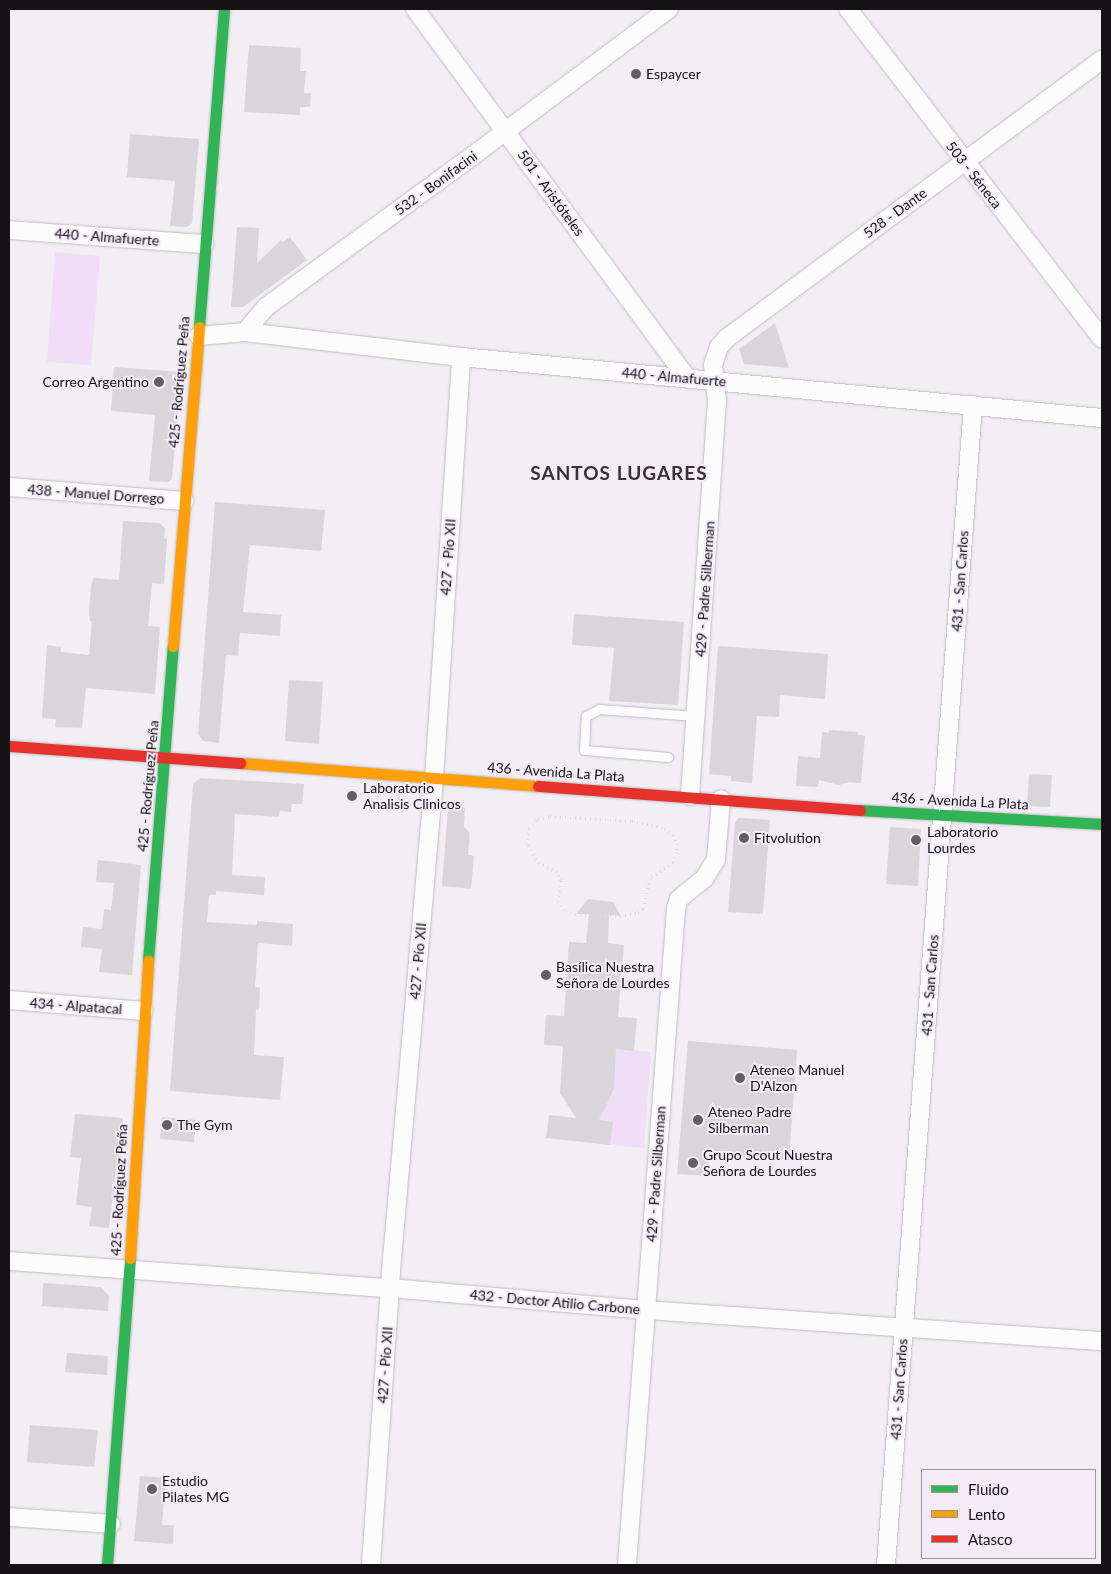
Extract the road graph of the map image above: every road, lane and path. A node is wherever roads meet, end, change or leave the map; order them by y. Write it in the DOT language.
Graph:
graph roads {
  1 [pos="224,9"];
  2 [pos="415,9"];
  3 [pos="669,9"];
  4 [pos="848,9"];
  5 [pos="1102,60"];
  6 [pos="505,131"];
  7 [pos="964,162"];
  8 [pos="9,230"];
  9 [pos="205,244"];
  10 [pos="245,332"];
  11 [pos="199,336"];
  12 [pos="1102,340"];
  13 [pos="461,357"];
  14 [pos="687,378"];
  15 [pos="713,382"];
  16 [pos="973,405"];
  17 [pos="1102,418"];
  18 [pos="9,487"];
  19 [pos="184,501"];
  20 [pos="696,716"];
  21 [pos="9,746"];
  22 [pos="668,757"];
  23 [pos="165,759"];
  24 [pos="434,779"];
  25 [pos="690,796"];
  26 [pos="721,800"];
  27 [pos="943,814"];
  28 [pos="1102,824"];
  29 [pos="599,915"];
  30 [pos="598,923"];
  31 [pos="9,1000"];
  32 [pos="144,1011"];
  33 [pos="9,1261"];
  34 [pos="129,1271"];
  35 [pos="390,1288"];
  36 [pos="646,1310"];
  37 [pos="904,1328"];
  38 [pos="1102,1341"];
  39 [pos="9,1517"];
  40 [pos="110,1524"];
  41 [pos="107,1565"];
  42 [pos="371,1565"];
  43 [pos="627,1565"];
  44 [pos="886,1565"];
  1 -- 9 [label="street, 425 - Rodríguez Peña"];
  2 -- 6 [label="street, 501 - Aristóteles"];
  3 -- 6 [label="street, 532 - Bonifacini"];
  4 -- 7 [label="street, 503 - Séneca"];
  5 -- 7 [label="street, 528 - Dante"];
  6 -- 10 [label="street, 532 - Bonifacini"];
  6 -- 14 [label="street, 501 - Aristóteles"];
  7 -- 12 [label="street, 503 - Séneca"];
  7 -- 15 [label="street, 528 - Dante"];
  8 -- 9 [label="street, 440 - Almafuerte"];
  9 -- 11 [label="street, 425 - Rodríguez Peña"];
  10 -- 11 [label="street"];
  10 -- 13 [label="street, 440 - Almafuerte"];
  11 -- 19 [label="street, 425 - Rodríguez Peña"];
  13 -- 14 [label="street, 440 - Almafuerte"];
  13 -- 24 [label="street, 427 - Pío XII"];
  14 -- 15 [label="street, 440 - Almafuerte"];
  15 -- 16 [label="street, 440 - Almafuerte"];
  15 -- 20 [label="street, 429 - Padre Silberman"];
  16 -- 17 [label="street, 440 - Almafuerte"];
  16 -- 27 [label="street, 431 - San Carlos"];
  18 -- 19 [label="street, 438 - Manuel Dorrego"];
  19 -- 23 [label="street, 425 - Rodríguez Peña"];
  20 -- 22 [label="lane"];
  20 -- 25 [label="street, 429 - Padre Silberman"];
  21 -- 23 [label="street, 436 - Avenida La Plata"];
  23 -- 24 [label="street, 436 - Avenida La Plata"];
  23 -- 32 [label="street, 425 - Rodríguez Peña"];
  24 -- 25 [label="street, 436 - Avenida La Plata"];
  24 -- 35 [label="street, 427 - Pío XII"];
  25 -- 26 [label="street, 436 - Avenida La Plata"];
  26 -- 27 [label="street, 436 - Avenida La Plata"];
  26 -- 36 [label="street, 429 - Padre Silberman"];
  27 -- 28 [label="street, 436 - Avenida La Plata"];
  27 -- 37 [label="street, 431 - San Carlos"];
  29 -- 29 [label="path"];
  29 -- 30 [label="path"];
  31 -- 32 [label="street, 434 - Alpatacal"];
  32 -- 34 [label="street, 425 - Rodríguez Peña"];
  33 -- 34 [label="street, 432 - Doctor Atilio Carbone"];
  34 -- 35 [label="street, 432 - Doctor Atilio Carbone"];
  34 -- 40 [label="street, 425 - Rodríguez Peña"];
  35 -- 36 [label="street, 432 - Doctor Atilio Carbone"];
  35 -- 42 [label="street, 427 - Pío XII"];
  36 -- 37 [label="street, 432 - Doctor Atilio Carbone"];
  36 -- 43 [label="street, 429 - Padre Silberman"];
  37 -- 38 [label="street, 432 - Doctor Atilio Carbone"];
  37 -- 44 [label="street, 431 - San Carlos"];
  39 -- 40 [label="street"];
  40 -- 41 [label="street, 425 - Rodríguez Peña"];
}
